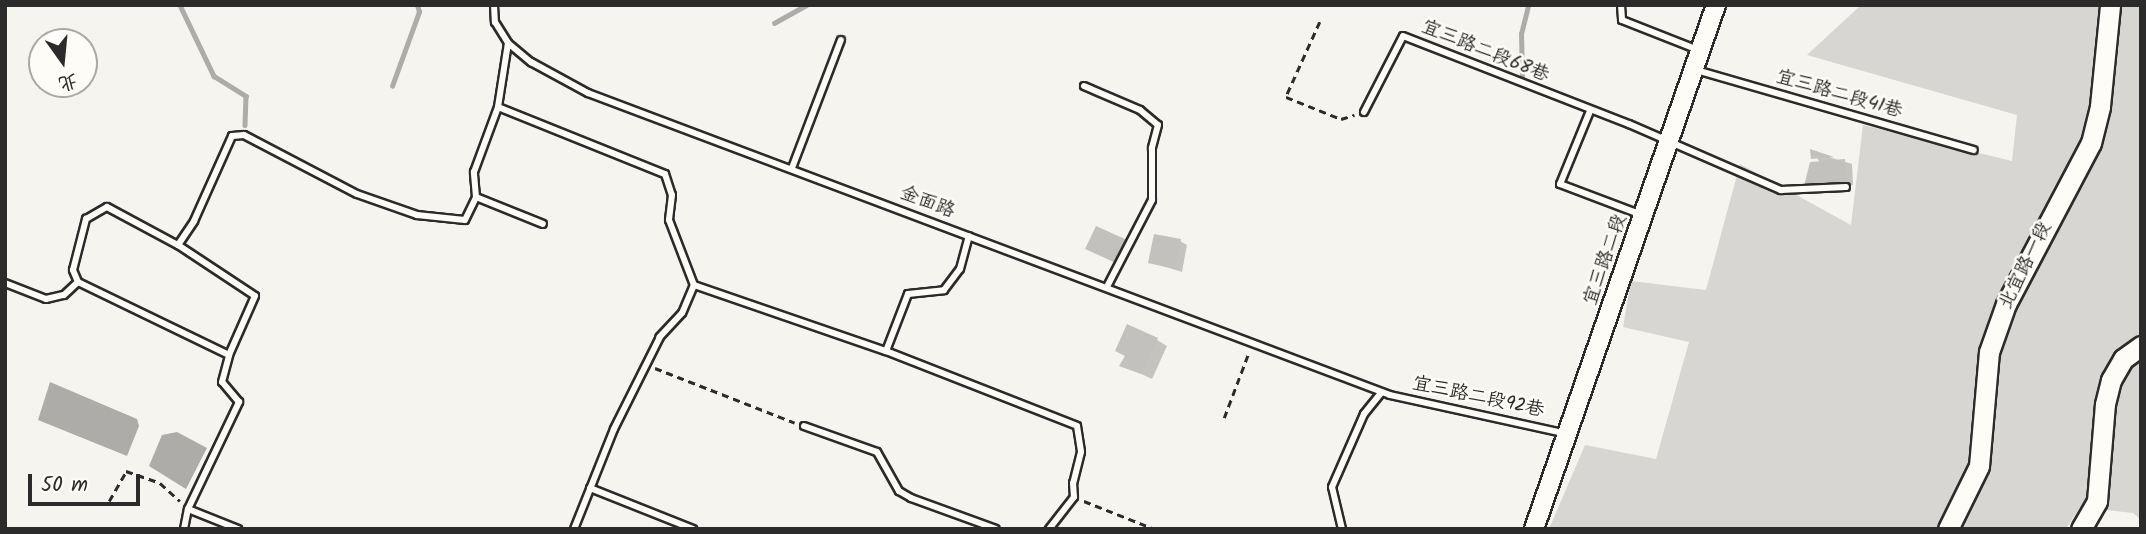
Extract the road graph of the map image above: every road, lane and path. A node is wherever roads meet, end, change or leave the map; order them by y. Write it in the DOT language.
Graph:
graph roads {
  1 [pos="494,5"];
  2 [pos="1621,5"];
  3 [pos="1716,5"];
  4 [pos="2110,5"];
  5 [pos="1320,22"];
  6 [pos="841,40"];
  7 [pos="508,43"];
  8 [pos="1703,52"];
  9 [pos="1696,70"];
  10 [pos="1084,86"];
  11 [pos="498,107"];
  12 [pos="1590,111"];
  13 [pos="1364,112"];
  14 [pos="1671,144"];
  15 [pos="1974,150"];
  16 [pos="792,167"];
  17 [pos="1846,187"];
  18 [pos="476,197"];
  19 [pos="1644,216"];
  20 [pos="543,225"];
  21 [pos="969,236"];
  22 [pos="178,245"];
  23 [pos="78,282"];
  24 [pos="5,283"];
  25 [pos="694,285"];
  26 [pos="1108,285"];
  27 [pos="1252,342"];
  28 [pos="2141,345"];
  29 [pos="886,351"];
  30 [pos="229,355"];
  31 [pos="648,365"];
  32 [pos="1382,392"];
  33 [pos="1224,418"];
  34 [pos="804,426"];
  35 [pos="1567,434"];
  36 [pos="590,488"];
  37 [pos="1074,497"];
  38 [pos="108,501"];
  39 [pos="188,509"];
  40 [pos="1152,527"];
  41 [pos="985,528"];
  42 [pos="184,529"];
  43 [pos="238,529"];
  44 [pos="574,529"];
  45 [pos="693,529"];
  46 [pos="996,529"];
  47 [pos="1049,529"];
  48 [pos="1342,529"];
  49 [pos="1534,529"];
  50 [pos="1948,529"];
  51 [pos="2081,529"];
  1 -- 7 [label="lane, 金面路"];
  2 -- 8 [label="lane"];
  3 -- 8 [label="street, 宜三路二段"];
  4 -- 50 [label="main road, 北宜路一段"];
  5 -- 13 [label="path"];
  6 -- 16 [label="lane"];
  7 -- 11 [label="lane"];
  7 -- 16 [label="lane, 金面路"];
  8 -- 9 [label="street, 宜三路二段"];
  9 -- 14 [label="street, 宜三路二段"];
  9 -- 15 [label="lane, 宜三路二段41巷"];
  10 -- 26 [label="lane"];
  11 -- 18 [label="lane"];
  11 -- 25 [label="lane"];
  12 -- 13 [label="lane, 宜三路二段68巷"];
  12 -- 14 [label="lane, 宜三路二段68巷"];
  12 -- 19 [label="lane"];
  14 -- 17 [label="lane, 宜三路二段68巷"];
  14 -- 19 [label="street, 宜三路二段"];
  16 -- 21 [label="lane, 金面路"];
  18 -- 20 [label="lane"];
  18 -- 22 [label="lane"];
  19 -- 35 [label="street, 宜三路二段"];
  21 -- 26 [label="lane, 金面路"];
  21 -- 29 [label="lane"];
  22 -- 23 [label="lane"];
  22 -- 30 [label="lane"];
  23 -- 24 [label="lane"];
  23 -- 30 [label="lane"];
  25 -- 29 [label="lane"];
  25 -- 31 [label="lane"];
  26 -- 27 [label="lane, 金面路"];
  27 -- 32 [label="lane, 金面路"];
  27 -- 33 [label="path"];
  28 -- 51 [label="main road"];
  29 -- 37 [label="lane"];
  30 -- 39 [label="lane"];
  31 -- 34 [label="path"];
  31 -- 36 [label="lane"];
  32 -- 35 [label="lane, 宜三路二段92巷"];
  32 -- 48 [label="lane"];
  34 -- 41 [label="lane"];
  35 -- 49 [label="street, 宜三路二段"];
  36 -- 44 [label="lane"];
  36 -- 45 [label="lane"];
  37 -- 40 [label="path"];
  37 -- 47 [label="lane"];
  38 -- 39 [label="path"];
  39 -- 42 [label="lane"];
  39 -- 43 [label="lane"];
  41 -- 46 [label="lane"];
}
